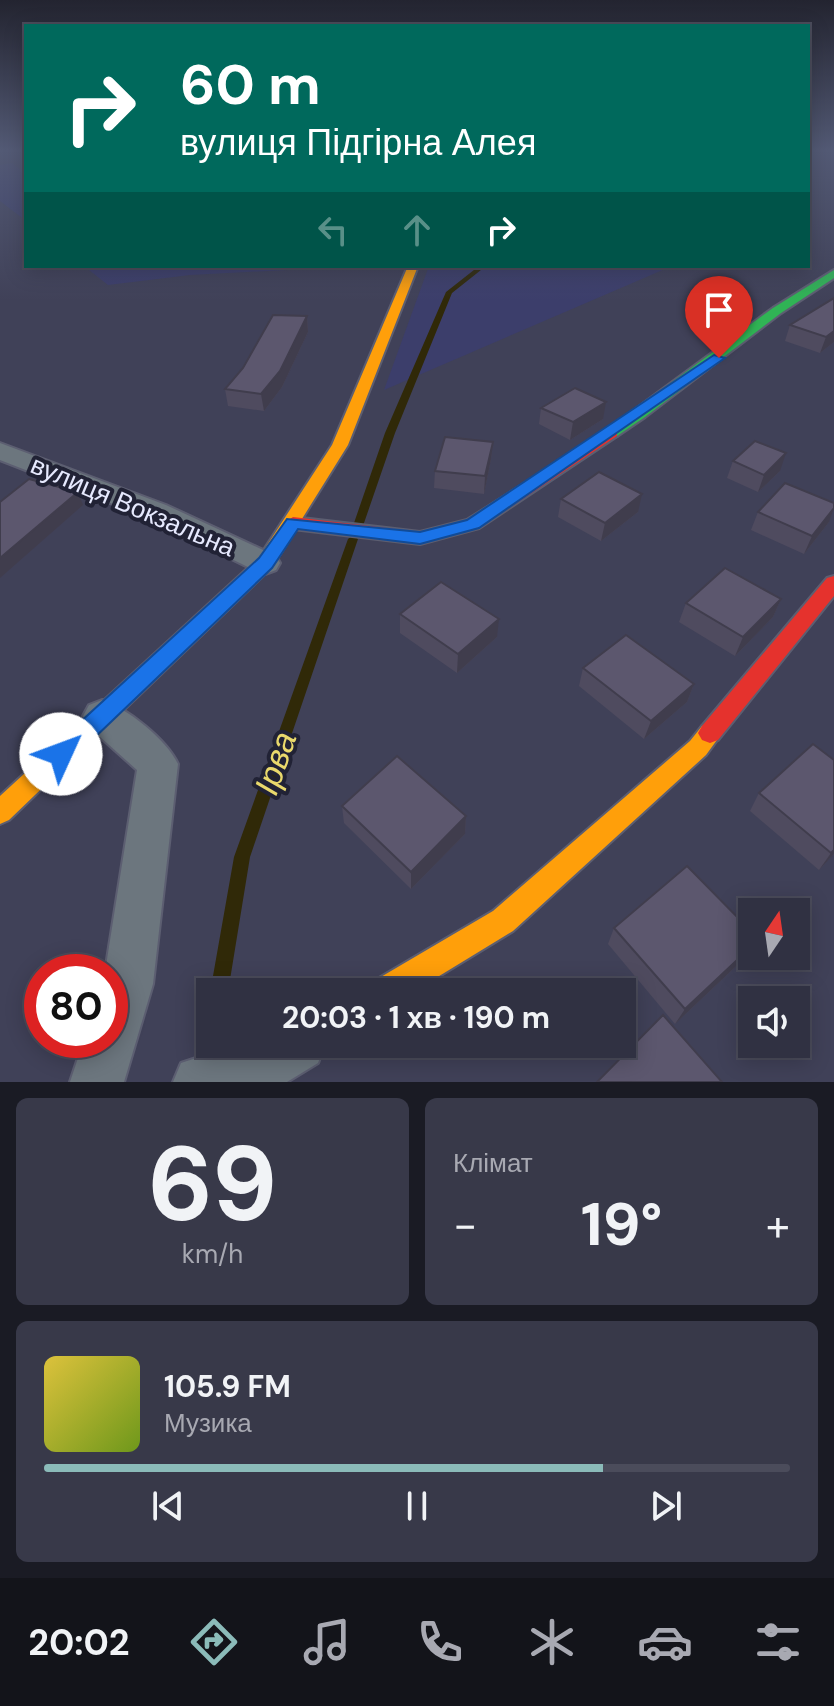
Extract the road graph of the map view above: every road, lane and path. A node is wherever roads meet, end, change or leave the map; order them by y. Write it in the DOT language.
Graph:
graph roads {
  1 [pos="412,268"];
  2 [pos="834,273"];
  3 [pos="0,451"];
  4 [pos="293,523"];
  5 [pos="265,563"];
  6 [pos="834,583"];
  7 [pos="102,716"];
  8 [pos="0,812"];
  9 [pos="408,978"];
  10 [pos="276,1058"];
  11 [pos="97,1082"];
  12 [pos="200,1082"];
  1 -- 4 [label="main road"];
  2 -- 4 [label="main road"];
  3 -- 5 [label="street, вулиця Вокзальна"];
  4 -- 5 [label="main road"];
  5 -- 7 [label="main road"];
  6 -- 9 [label="main road"];
  7 -- 8 [label="main road"];
  7 -- 11 [label="street"];
  10 -- 12 [label="street"];
}
